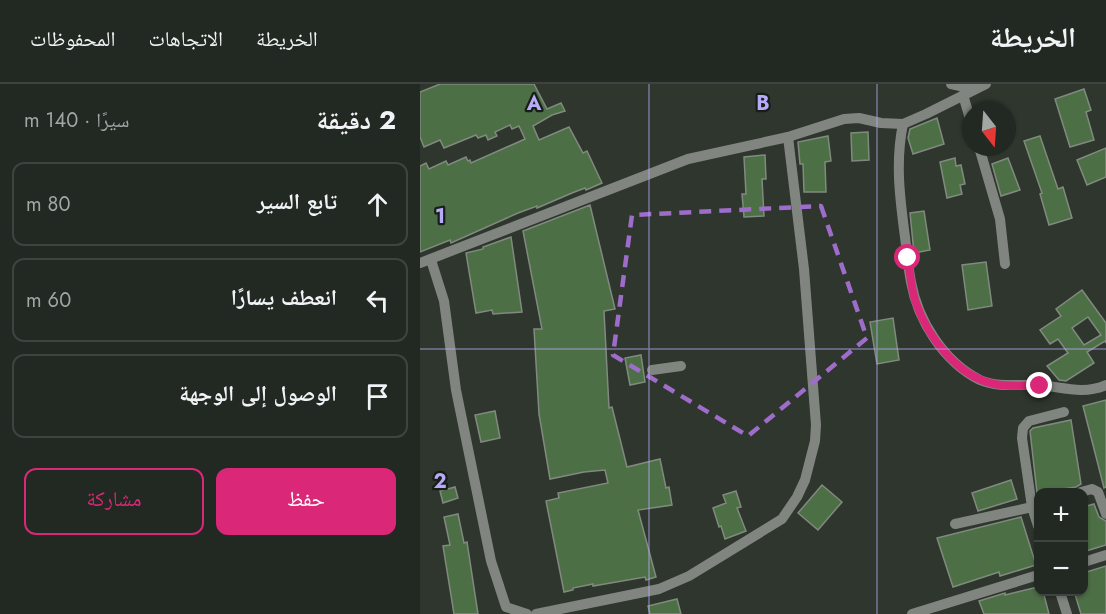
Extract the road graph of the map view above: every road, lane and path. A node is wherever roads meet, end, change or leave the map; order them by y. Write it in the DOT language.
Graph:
graph roads {
  1 [pos="951,84"];
  2 [pos="986,84"];
  3 [pos="974,89"];
  4 [pos="963,95"];
  5 [pos="965,102"];
  6 [pos="903,124"];
  7 [pos="788,137"];
  8 [pos="982,156"];
  9 [pos="426,262"];
  10 [pos="1005,264"];
  11 [pos="681,366"];
  12 [pos="652,370"];
  13 [pos="1106,385"];
  14 [pos="1064,412"];
  15 [pos="1088,490"];
  16 [pos="1034,500"];
  17 [pos="1034,506"];
  18 [pos="1106,514"];
  19 [pos="955,524"];
  20 [pos="1106,555"];
  21 [pos="1088,560"];
  22 [pos="1034,576"];
  23 [pos="1062,596"];
  24 [pos="527,614"];
  25 [pos="536,614"];
  26 [pos="912,614"];
  27 [pos="1067,614"];
  1 -- 3 [label="street"];
  2 -- 3 [label="street"];
  3 -- 4 [label="street"];
  4 -- 5 [label="street"];
  4 -- 6 [label="street"];
  6 -- 7 [label="street"];
  6 -- 13 [label="street"];
  7 -- 9 [label="street"];
  7 -- 25 [label="street"];
  8 -- 10 [label="street"];
  9 -- 24 [label="street"];
  11 -- 12 [label="street"];
  14 -- 16 [label="street"];
  15 -- 18 [label="street"];
  17 -- 19 [label="street"];
  20 -- 21 [label="street"];
  22 -- 26 [label="street"];
  23 -- 27 [label="street"];
}
